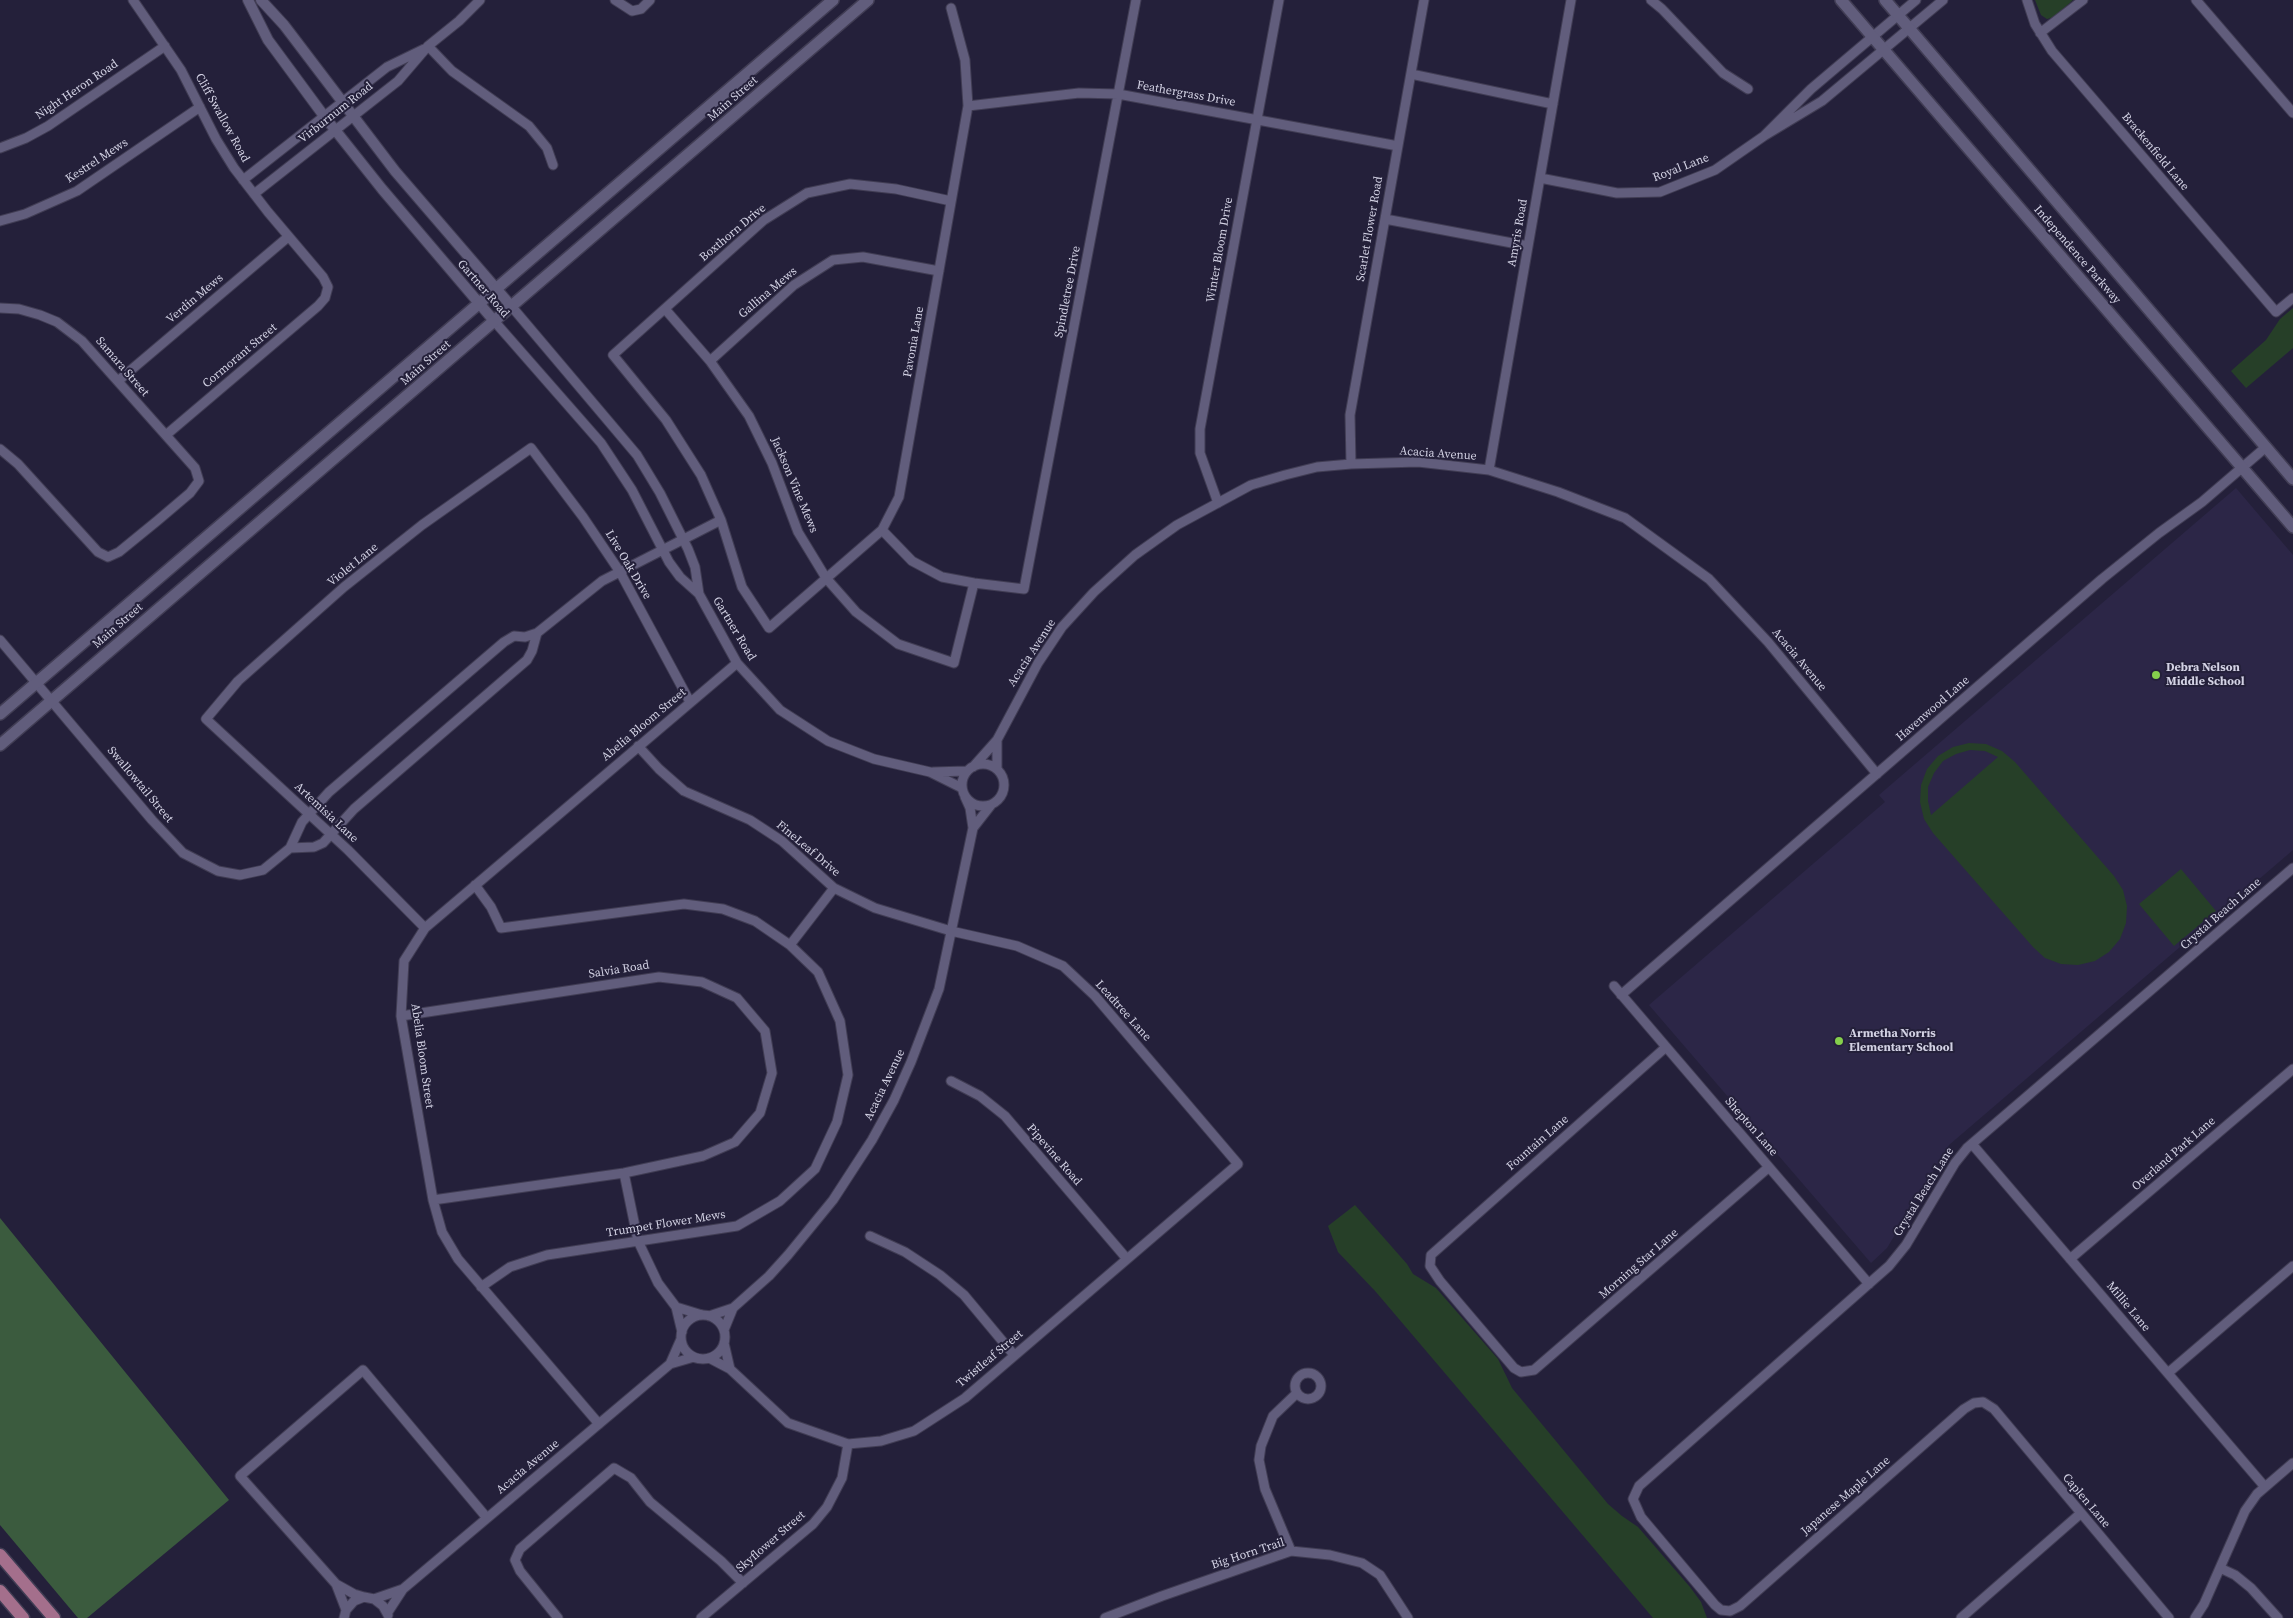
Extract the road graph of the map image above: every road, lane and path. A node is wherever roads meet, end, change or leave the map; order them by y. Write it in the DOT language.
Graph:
graph roads {
  1 [pos="133,0"];
  2 [pos="248,0"];
  3 [pos="261,0"];
  4 [pos="480,0"];
  5 [pos="615,0"];
  6 [pos="650,0"];
  7 [pos="833,0"];
  8 [pos="868,0"];
  9 [pos="1136,0"];
  10 [pos="1279,0"];
  11 [pos="1424,0"];
  12 [pos="1571,0"];
  13 [pos="1651,0"];
  14 [pos="1841,0"];
  15 [pos="1885,0"];
  16 [pos="1916,0"];
  17 [pos="1942,0"];
  18 [pos="2026,0"];
  19 [pos="2083,0"];
  20 [pos="2196,0"];
  21 [pos="951,8"];
  22 [pos="1898,15"];
  23 [pos="1909,28"];
  24 [pos="2040,33"];
  25 [pos="1872,37"];
  26 [pos="165,46"];
  27 [pos="428,46"];
  28 [pos="1884,50"];
  29 [pos="1411,74"];
  30 [pos="1748,88"];
  31 [pos="1118,94"];
  32 [pos="342,103"];
  33 [pos="1553,104"];
  34 [pos="968,106"];
  35 [pos="200,107"];
  36 [pos="2293,113"];
  37 [pos="324,116"];
  38 [pos="352,116"];
  39 [pos="1257,119"];
  40 [pos="334,130"];
  41 [pos="1764,136"];
  42 [pos="1398,146"];
  43 [pos="0,148"];
  44 [pos="553,165"];
  45 [pos="1540,178"];
  46 [pos="243,180"];
  47 [pos="254,194"];
  48 [pos="951,201"];
  49 [pos="1385,219"];
  50 [pos="0,221"];
  51 [pos="288,236"];
  52 [pos="1528,246"];
  53 [pos="939,271"];
  54 [pos="497,289"];
  55 [pos="327,292"];
  56 [pos="2293,298"];
  57 [pos="480,304"];
  58 [pos="512,307"];
  59 [pos="665,308"];
  60 [pos="0,309"];
  61 [pos="495,322"];
  62 [pos="710,361"];
  63 [pos="118,381"];
  64 [pos="166,435"];
  65 [pos="2266,447"];
  66 [pos="531,448"];
  67 [pos="0,449"];
  68 [pos="1351,464"];
  69 [pos="2242,468"];
  70 [pos="1489,470"];
  71 [pos="2293,479"];
  72 [pos="1218,503"];
  73 [pos="721,520"];
  74 [pos="2293,527"];
  75 [pos="882,530"];
  76 [pos="683,540"];
  77 [pos="664,550"];
  78 [pos="620,572"];
  79 [pos="826,578"];
  80 [pos="974,583"];
  81 [pos="699,594"];
  82 [pos="537,633"];
  83 [pos="0,640"];
  84 [pos="737,663"];
  85 [pos="36,682"];
  86 [pos="52,700"];
  87 [pos="690,702"];
  88 [pos="0,714"];
  89 [pos="206,718"];
  90 [pos="997,740"];
  91 [pos="0,745"];
  92 [pos="638,746"];
  93 [pos="997,767"];
  94 [pos="970,769"];
  95 [pos="930,772"];
  96 [pos="1877,774"];
  97 [pos="963,793"];
  98 [pos="994,802"];
  99 [pos="310,815"];
  100 [pos="973,828"];
  101 [pos="331,834"];
  102 [pos="290,848"];
  103 [pos="2293,868"];
  104 [pos="475,885"];
  105 [pos="834,888"];
  106 [pos="425,928"];
  107 [pos="951,931"];
  108 [pos="790,945"];
  109 [pos="1614,986"];
  110 [pos="1621,995"];
  111 [pos="401,1016"];
  112 [pos="1666,1047"];
  113 [pos="2293,1069"];
  114 [pos="951,1081"];
  115 [pos="1972,1144"];
  116 [pos="1238,1164"];
  117 [pos="1769,1167"];
  118 [pos="624,1172"];
  119 [pos="433,1200"];
  120 [pos="870,1236"];
  121 [pos="638,1241"];
  122 [pos="1127,1259"];
  123 [pos="2070,1259"];
  124 [pos="2293,1266"];
  125 [pos="1869,1284"];
  126 [pos="481,1287"];
  127 [pos="676,1307"];
  128 [pos="733,1308"];
  129 [pos="706,1316"];
  130 [pos="724,1330"];
  131 [pos="681,1336"];
  132 [pos="724,1343"];
  133 [pos="1014,1355"];
  134 [pos="694,1357"];
  135 [pos="709,1358"];
  136 [pos="670,1364"];
  137 [pos="730,1369"];
  138 [pos="1521,1372"];
  139 [pos="2168,1373"];
  140 [pos="1297,1393"];
  141 [pos="1983,1402"];
  142 [pos="599,1424"];
  143 [pos="848,1444"];
  144 [pos="2293,1463"];
  145 [pos="2265,1487"];
  146 [pos="2080,1514"];
  147 [pos="487,1518"];
  148 [pos="1290,1551"];
  149 [pos="0,1555"];
  150 [pos="2220,1568"];
  151 [pos="742,1583"];
  152 [pos="336,1584"];
  153 [pos="403,1589"];
  154 [pos="0,1591"];
  155 [pos="364,1597"];
  156 [pos="374,1599"];
  157 [pos="1725,1611"];
  158 [pos="345,1614"];
  159 [pos="388,1615"];
  160 [pos="23,1618"];
  161 [pos="54,1618"];
  162 [pos="558,1618"];
  163 [pos="701,1618"];
  164 [pos="1105,1618"];
  165 [pos="1408,1618"];
  166 [pos="1961,1618"];
  167 [pos="2169,1618"];
  168 [pos="2195,1618"];
  169 [pos="2278,1618"];
  1 -- 26 [label="street, Cliff Swallow Road"];
  2 -- 37 [label="street, Gartner Road"];
  3 -- 32 [label="street, Gartner Road"];
  4 -- 27 [label="street, Virburnum Road"];
  5 -- 6 [label="street"];
  7 -- 54 [label="main road, Main Street"];
  8 -- 58 [label="main road, Main Street"];
  9 -- 31 [label="street, Spindletree Drive"];
  10 -- 39 [label="street, Winter Bloom Drive"];
  11 -- 29 [label="street, Scarlet Flower Road"];
  12 -- 33 [label="street, Amyris Road"];
  13 -- 30 [label="street"];
  14 -- 25 [label="main road, Independence Parkway"];
  15 -- 22 [label="main road, Independence Parkway"];
  16 -- 22 [label="street, Royal Lane"];
  17 -- 23 [label="street, Royal Lane"];
  18 -- 24 [label="street, Brackenfield Lane"];
  19 -- 24 [label="street"];
  20 -- 36 [label="street"];
  21 -- 34 [label="street, Pavonia Lane"];
  22 -- 23 [label="main road, Independence Parkway"];
  22 -- 25 [label="street, Royal Lane"];
  23 -- 28 [label="street, Royal Lane"];
  23 -- 65 [label="main road, Independence Parkway"];
  24 -- 56 [label="street, Brackenfield Lane"];
  25 -- 28 [label="main road, Independence Parkway"];
  25 -- 41 [label="street, Royal Lane"];
  26 -- 35 [label="street, Cliff Swallow Road"];
  26 -- 43 [label="street, Night Heron Road"];
  27 -- 32 [label="street, Virburnum Road"];
  27 -- 38 [label="street, Virburnum Road"];
  27 -- 44 [label="street"];
  28 -- 41 [label="street, Royal Lane"];
  28 -- 69 [label="main road, Independence Parkway"];
  29 -- 33 [label="street"];
  29 -- 42 [label="street, Scarlet Flower Road"];
  31 -- 34 [label="street, Feathergrass Drive"];
  31 -- 39 [label="street, Feathergrass Drive"];
  31 -- 80 [label="street, Spindletree Drive"];
  32 -- 37 [label="street, Virburnum Road"];
  32 -- 38 [label="street, Gartner Road"];
  33 -- 45 [label="street, Amyris Road"];
  34 -- 48 [label="street, Pavonia Lane"];
  35 -- 46 [label="street, Cliff Swallow Road"];
  35 -- 50 [label="street, Kestrel Mews"];
  37 -- 40 [label="street, Gartner Road"];
  37 -- 46 [label="street, Virburnum Road"];
  38 -- 40 [label="street, Virburnum Road"];
  38 -- 54 [label="street, Gartner Road"];
  39 -- 42 [label="street, Feathergrass Drive"];
  39 -- 72 [label="street, Winter Bloom Drive"];
  40 -- 47 [label="street, Virburnum Road"];
  40 -- 57 [label="street, Gartner Road"];
  41 -- 45 [label="street, Royal Lane"];
  42 -- 49 [label="street, Scarlet Flower Road"];
  45 -- 52 [label="street, Amyris Road"];
  46 -- 47 [label="street, Cliff Swallow Road"];
  47 -- 51 [label="street, Cliff Swallow Road"];
  48 -- 53 [label="street, Pavonia Lane"];
  48 -- 59 [label="street, Boxthorn Drive"];
  49 -- 52 [label="street"];
  49 -- 68 [label="street, Scarlet Flower Road"];
  51 -- 55 [label="street, Cliff Swallow Road"];
  51 -- 63 [label="street, Verdin Mews"];
  52 -- 70 [label="street, Amyris Road"];
  53 -- 62 [label="street, Gallina Mews"];
  53 -- 75 [label="street, Pavonia Lane"];
  54 -- 57 [label="main road, Main Street"];
  54 -- 58 [label="street, Gartner Road"];
  55 -- 64 [label="street, Cormorant Street"];
  57 -- 61 [label="street, Gartner Road"];
  57 -- 85 [label="main road, Main Street"];
  58 -- 61 [label="main road, Main Street"];
  58 -- 76 [label="street, Gartner Road"];
  59 -- 62 [label="street, Jackson Vine Mews"];
  59 -- 73 [label="street, Boxthorn Drive"];
  60 -- 63 [label="street, Samara Street"];
  61 -- 77 [label="street, Gartner Road"];
  61 -- 86 [label="main road, Main Street"];
  62 -- 79 [label="street, Jackson Vine Mews"];
  63 -- 64 [label="street, Samara Street"];
  64 -- 67 [label="street, Samara Street"];
  65 -- 69 [label="street, Havenwood Lane"];
  65 -- 71 [label="main road, Independence Parkway"];
  66 -- 78 [label="street, Live Oak Drive"];
  66 -- 89 [label="street, Violet Lane"];
  68 -- 70 [label="street, Acacia Avenue"];
  68 -- 72 [label="street, Acacia Avenue"];
  69 -- 74 [label="main road, Independence Parkway"];
  69 -- 96 [label="street, Havenwood Lane"];
  70 -- 96 [label="street, Acacia Avenue"];
  72 -- 90 [label="street, Acacia Avenue"];
  73 -- 76 [label="street"];
  73 -- 79 [label="street, Pavonia Lane"];
  75 -- 79 [label="street, Pavonia Lane"];
  75 -- 80 [label="street"];
  76 -- 77 [label="street"];
  76 -- 81 [label="street, Gartner Road"];
  77 -- 78 [label="street"];
  77 -- 81 [label="street, Gartner Road"];
  78 -- 82 [label="street"];
  78 -- 87 [label="street, Live Oak Drive"];
  79 -- 80 [label="street, Jackson Vine Mews"];
  81 -- 84 [label="street, Gartner Road"];
  82 -- 99 [label="street, Swallowtail Street"];
  82 -- 101 [label="street"];
  83 -- 85 [label="street, Swallowtail Street"];
  84 -- 87 [label="street, Abelia Bloom Street"];
  84 -- 95 [label="street, Gartner Road"];
  85 -- 86 [label="street, Swallowtail Street"];
  85 -- 88 [label="main road, Main Street"];
  86 -- 91 [label="main road, Main Street"];
  86 -- 102 [label="street, Swallowtail Street"];
  87 -- 92 [label="street, Abelia Bloom Street"];
  89 -- 99 [label="street, Artemisia Lane"];
  90 -- 93 [label="street"];
  90 -- 94 [label="street"];
  92 -- 104 [label="street, Abelia Bloom Street"];
  92 -- 105 [label="street, FineLeaf Drive"];
  93 -- 94 [label="street"];
  93 -- 98 [label="street"];
  94 -- 95 [label="street"];
  94 -- 97 [label="street"];
  95 -- 97 [label="street"];
  96 -- 110 [label="street, Havenwood Lane"];
  97 -- 98 [label="street"];
  97 -- 100 [label="street"];
  98 -- 100 [label="street"];
  99 -- 101 [label="street, Artemisia Lane"];
  99 -- 102 [label="street, Swallowtail Street"];
  100 -- 107 [label="street, Acacia Avenue"];
  101 -- 102 [label="street"];
  101 -- 106 [label="street, Artemisia Lane"];
  103 -- 115 [label="street, Crystal Beach Lane"];
  104 -- 106 [label="street, Abelia Bloom Street"];
  104 -- 108 [label="street, Trumpet Flower Mews"];
  105 -- 107 [label="street, FineLeaf Drive"];
  105 -- 108 [label="street"];
  106 -- 111 [label="street, Abelia Bloom Street"];
  107 -- 116 [label="street, Leadtree Lane"];
  107 -- 128 [label="street, Acacia Avenue"];
  108 -- 121 [label="street, Trumpet Flower Mews"];
  109 -- 110 [label="street, Shepton Lane"];
  110 -- 112 [label="street, Shepton Lane"];
  111 -- 118 [label="street, Salvia Road"];
  111 -- 119 [label="street, Abelia Bloom Street"];
  112 -- 117 [label="street, Shepton Lane"];
  112 -- 138 [label="street, Fountain Lane"];
  113 -- 123 [label="street, Overland Park Lane"];
  114 -- 122 [label="street, Pipevine Road"];
  115 -- 123 [label="street, Millie Lane"];
  115 -- 125 [label="street, Crystal Beach Lane"];
  116 -- 122 [label="street, Twistleaf Street"];
  117 -- 125 [label="street, Shepton Lane"];
  117 -- 138 [label="street, Morning Star Lane"];
  118 -- 119 [label="street, Salvia Road"];
  118 -- 121 [label="street"];
  119 -- 126 [label="street, Abelia Bloom Street"];
  120 -- 133 [label="street"];
  121 -- 126 [label="street, Trumpet Flower Mews"];
  121 -- 127 [label="street"];
  122 -- 133 [label="street, Twistleaf Street"];
  123 -- 139 [label="street, Millie Lane"];
  124 -- 139 [label="street"];
  125 -- 157 [label="street, Crystal Beach Lane"];
  126 -- 142 [label="street, Abelia Bloom Street"];
  127 -- 129 [label="street"];
  127 -- 131 [label="street"];
  128 -- 129 [label="street, Acacia Avenue"];
  128 -- 130 [label="street, Acacia Avenue"];
  129 -- 130 [label="street"];
  129 -- 131 [label="street"];
  130 -- 132 [label="street"];
  131 -- 134 [label="street"];
  131 -- 136 [label="street, Acacia Avenue"];
  132 -- 135 [label="street"];
  132 -- 137 [label="street"];
  133 -- 143 [label="street, Twistleaf Street"];
  134 -- 135 [label="street"];
  134 -- 136 [label="street, Acacia Avenue"];
  135 -- 137 [label="street, Twistleaf Street"];
  136 -- 142 [label="street, Acacia Avenue"];
  137 -- 143 [label="street, Twistleaf Street"];
  139 -- 145 [label="street, Millie Lane"];
  140 -- 148 [label="street"];
  141 -- 146 [label="street, Caplen Lane"];
  141 -- 157 [label="street, Japanese Maple Lane"];
  142 -- 147 [label="street, Acacia Avenue"];
  143 -- 151 [label="street, Skyflower Street"];
  144 -- 145 [label="street"];
  145 -- 150 [label="street"];
  146 -- 166 [label="street"];
  146 -- 167 [label="street, Caplen Lane"];
  147 -- 152 [label="street"];
  147 -- 153 [label="street, Acacia Avenue"];
  148 -- 164 [label="street, Big Horn Trail"];
  148 -- 165 [label="street, Big Horn Trail"];
  149 -- 161 [label="main road"];
  150 -- 168 [label="street"];
  150 -- 169 [label="street"];
  151 -- 162 [label="street"];
  151 -- 163 [label="street, Skyflower Street"];
  152 -- 155 [label="street"];
  152 -- 158 [label="street"];
  153 -- 156 [label="street"];
  153 -- 159 [label="street"];
  154 -- 160 [label="main road"];
  155 -- 156 [label="street"];
  155 -- 158 [label="street"];
  156 -- 159 [label="street"];
}
